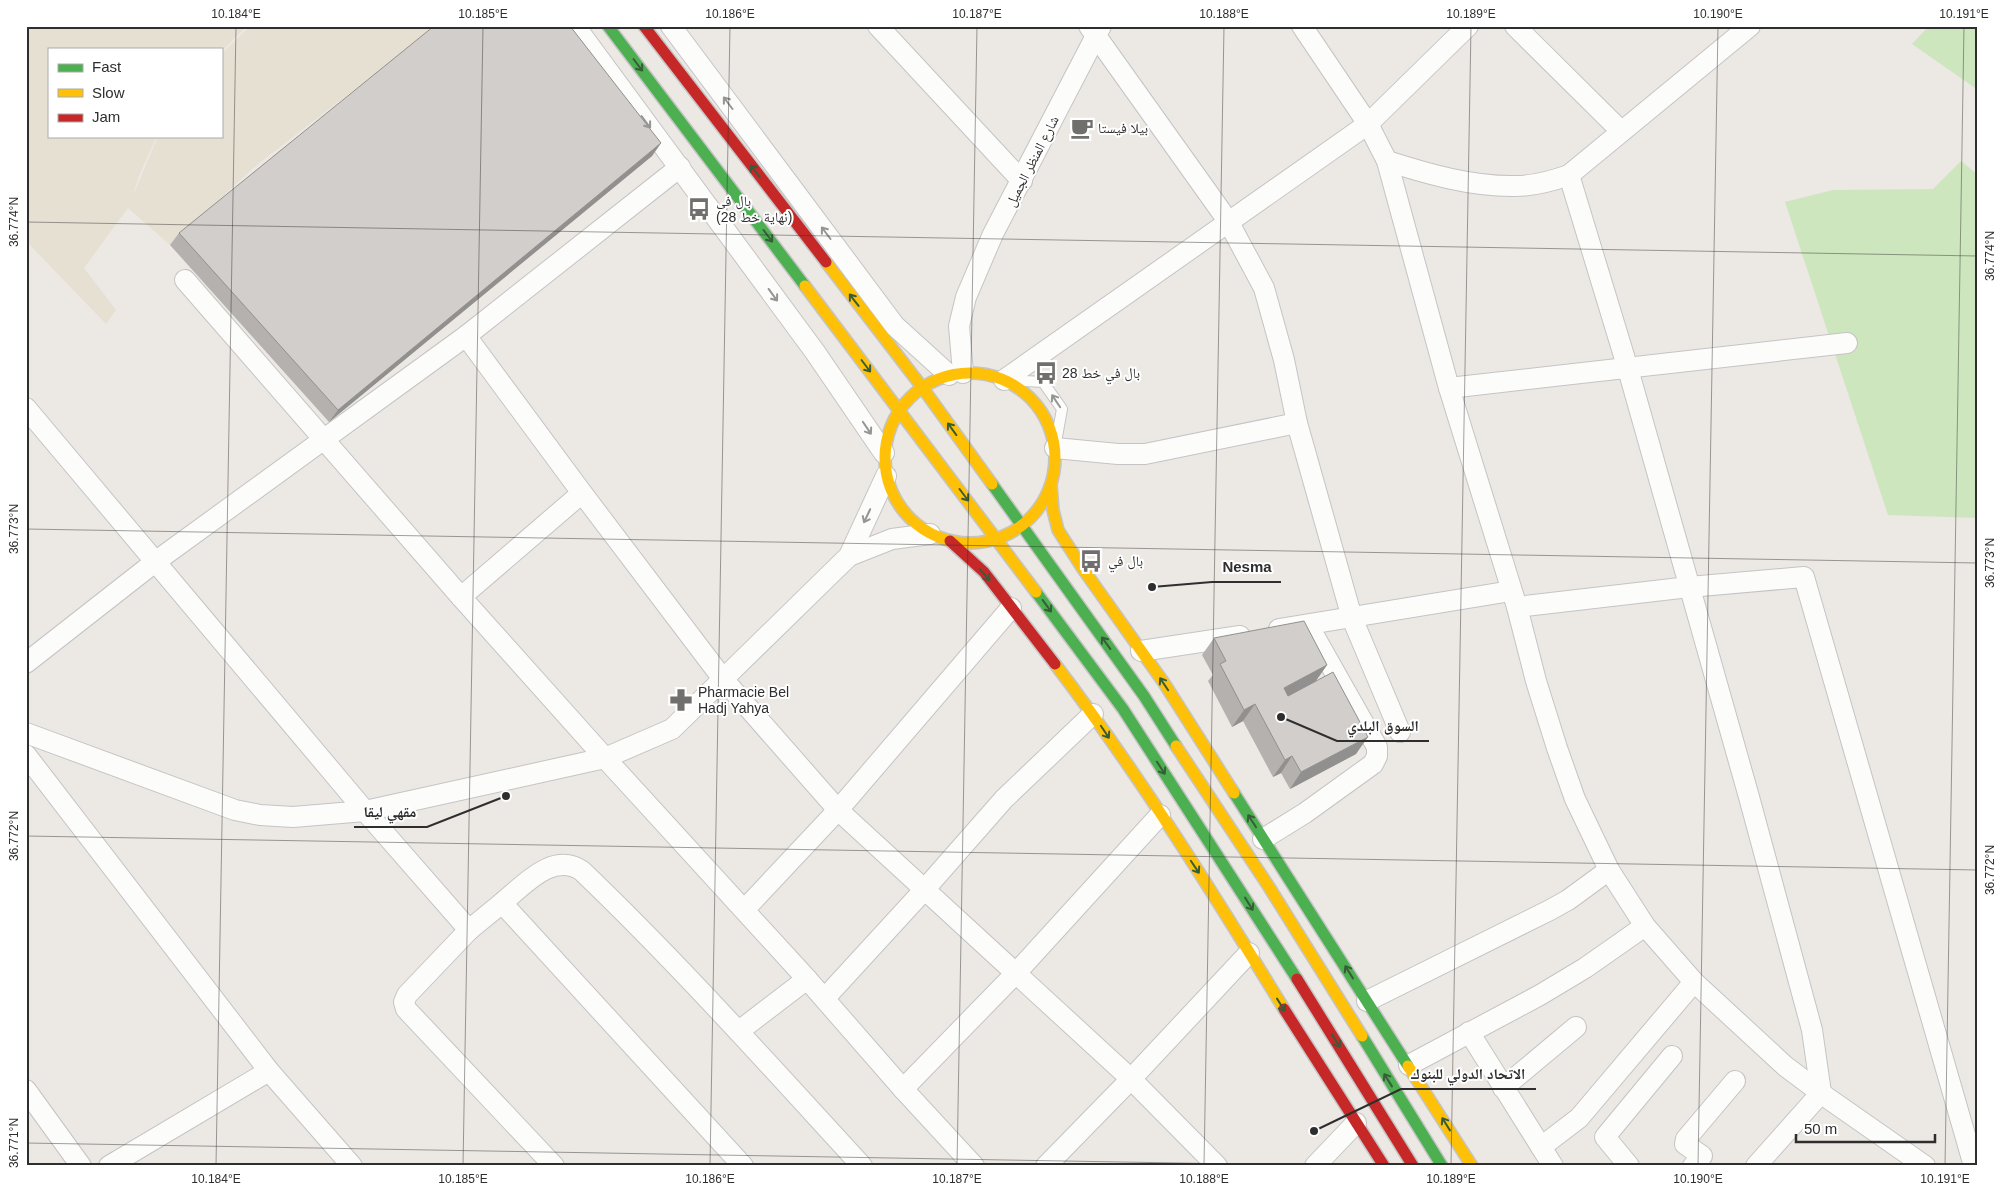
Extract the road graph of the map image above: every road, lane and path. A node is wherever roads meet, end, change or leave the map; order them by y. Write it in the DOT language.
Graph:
graph roads {
  1 [pos="575,26"];
  2 [pos="608,26"];
  3 [pos="644,26"];
  4 [pos="671,26"];
  5 [pos="878,26"];
  6 [pos="1302,26"];
  7 [pos="1468,26"];
  8 [pos="1515,26"];
  9 [pos="1750,26"];
  10 [pos="1096,29"];
  11 [pos="1368,124"];
  12 [pos="1621,132"];
  13 [pos="1387,161"];
  14 [pos="680,167"];
  15 [pos="1569,175"];
  16 [pos="1022,180"];
  17 [pos="1228,221"];
  18 [pos="185,280"];
  19 [pos="466,336"];
  20 [pos="1847,343"];
  21 [pos="1628,369"];
  22 [pos="956,374"];
  23 [pos="1004,380"];
  24 [pos="922,387"];
  25 [pos="1449,388"];
  26 [pos="26,408"];
  27 [pos="899,410"];
  28 [pos="1297,423"];
  29 [pos="322,439"];
  30 [pos="1055,448"];
  31 [pos="884,453"];
  32 [pos="886,476"];
  33 [pos="1051,485"];
  34 [pos="582,493"];
  35 [pos="1022,526"];
  36 [pos="930,534"];
  37 [pos="998,539"];
  38 [pos="950,541"];
  39 [pos="849,556"];
  40 [pos="154,562"];
  41 [pos="1688,587"];
  42 [pos="461,597"];
  43 [pos="1514,599"];
  44 [pos="1011,608"];
  45 [pos="1352,618"];
  46 [pos="1308,625"];
  47 [pos="1141,651"];
  48 [pos="26,663"];
  49 [pos="723,679"];
  50 [pos="1093,714"];
  51 [pos="1400,732"];
  52 [pos="26,733"];
  53 [pos="26,755"];
  54 [pos="606,758"];
  55 [pos="838,810"];
  56 [pos="364,811"];
  57 [pos="1160,815"];
  58 [pos="1263,838"];
  59 [pos="1608,870"];
  60 [pos="925,889"];
  61 [pos="502,903"];
  62 [pos="745,909"];
  63 [pos="1645,926"];
  64 [pos="469,930"];
  65 [pos="1249,953"];
  66 [pos="1016,973"];
  67 [pos="807,978"];
  68 [pos="1694,982"];
  69 [pos="824,998"];
  70 [pos="1368,1001"];
  71 [pos="1576,1027"];
  72 [pos="739,1031"];
  73 [pos="1469,1032"];
  74 [pos="1672,1056"];
  75 [pos="1409,1065"];
  76 [pos="269,1071"];
  77 [pos="1131,1079"];
  78 [pos="1735,1081"];
  79 [pos="1504,1088"];
  80 [pos="903,1089"];
  81 [pos="26,1090"];
  82 [pos="1821,1093"];
  83 [pos="1356,1124"];
  84 [pos="1388,1125"];
  85 [pos="1541,1147"];
  86 [pos="81,1166"];
  87 [pos="109,1166"];
  88 [pos="352,1166"];
  89 [pos="554,1166"];
  90 [pos="743,1166"];
  91 [pos="862,1166"];
  92 [pos="974,1166"];
  93 [pos="1046,1166"];
  94 [pos="1217,1166"];
  95 [pos="1315,1166"];
  96 [pos="1384,1166"];
  97 [pos="1405,1166"];
  98 [pos="1413,1166"];
  99 [pos="1442,1166"];
  100 [pos="1472,1166"];
  101 [pos="1553,1166"];
  102 [pos="1629,1166"];
  103 [pos="1693,1166"];
  104 [pos="1756,1166"];
  105 [pos="1925,1166"];
  106 [pos="1974,1166"];
  1 -- 14 [label="street, one-way"];
  2 -- 27 [label="main road, one-way"];
  24 -- 3 [label="main road, one-way"];
  22 -- 4 [label="street, one-way"];
  5 -- 16 [label="street"];
  6 -- 11 [label="street"];
  7 -- 11 [label="street"];
  8 -- 12 [label="street"];
  9 -- 12 [label="street"];
  10 -- 16 [label="street, شارع المنظر الجميل"];
  10 -- 17 [label="street"];
  11 -- 13 [label="street"];
  11 -- 17 [label="street"];
  12 -- 15 [label="street"];
  13 -- 15 [label="street"];
  13 -- 25 [label="street"];
  14 -- 19 [label="street"];
  14 -- 31 [label="street, one-way"];
  15 -- 21 [label="street"];
  16 -- 22 [label="street, شارع المنظر الجميل"];
  17 -- 23 [label="street"];
  17 -- 28 [label="street"];
  18 -- 29 [label="street"];
  19 -- 29 [label="street"];
  19 -- 34 [label="street"];
  20 -- 21 [label="street"];
  21 -- 25 [label="street"];
  21 -- 41 [label="street"];
  22 -- 23 [label="main road"];
  22 -- 24 [label="main road"];
  23 -- 30 [label="main road"];
  30 -- 23 [label="lane, one-way"];
  24 -- 27 [label="main road"];
  35 -- 24 [label="main road, one-way"];
  25 -- 43 [label="street"];
  26 -- 40 [label="street"];
  27 -- 31 [label="main road"];
  27 -- 37 [label="main road, one-way"];
  28 -- 30 [label="street"];
  28 -- 45 [label="street"];
  29 -- 40 [label="street"];
  29 -- 42 [label="street"];
  30 -- 33 [label="main road"];
  31 -- 32 [label="main road"];
  32 -- 36 [label="main road"];
  32 -- 39 [label="street, one-way"];
  33 -- 35 [label="main road"];
  33 -- 47 [label="main road"];
  34 -- 42 [label="street"];
  34 -- 49 [label="street"];
  35 -- 37 [label="main road"];
  99 -- 35 [label="main road, one-way"];
  36 -- 38 [label="main road"];
  36 -- 39 [label="street"];
  37 -- 38 [label="main road"];
  37 -- 84 [label="main road, one-way"];
  38 -- 44 [label="main road, one-way"];
  39 -- 49 [label="street"];
  40 -- 48 [label="street"];
  40 -- 56 [label="street"];
  41 -- 43 [label="street"];
  41 -- 82 [label="street"];
  41 -- 106 [label="street"];
  42 -- 54 [label="street"];
  43 -- 45 [label="street"];
  43 -- 59 [label="street"];
  44 -- 50 [label="main road"];
  44 -- 55 [label="street"];
  45 -- 46 [label="street"];
  45 -- 51 [label="street"];
  46 -- 47 [label="street"];
  46 -- 58 [label="street"];
  58 -- 47 [label="main road, one-way"];
  49 -- 54 [label="street"];
  49 -- 55 [label="street"];
  50 -- 57 [label="main road, one-way"];
  50 -- 60 [label="street"];
  52 -- 56 [label="street"];
  53 -- 76 [label="street"];
  54 -- 56 [label="street"];
  54 -- 62 [label="street"];
  55 -- 60 [label="street"];
  55 -- 62 [label="street"];
  56 -- 64 [label="street"];
  57 -- 65 [label="main road, one-way"];
  57 -- 66 [label="street"];
  70 -- 58 [label="main road, one-way"];
  59 -- 63 [label="street"];
  59 -- 70 [label="street"];
  60 -- 66 [label="street"];
  60 -- 69 [label="street"];
  61 -- 64 [label="street"];
  61 -- 72 [label="street"];
  61 -- 90 [label="street"];
  62 -- 67 [label="street"];
  63 -- 68 [label="street"];
  63 -- 73 [label="street"];
  64 -- 89 [label="street"];
  65 -- 77 [label="street"];
  65 -- 83 [label="main road, one-way"];
  66 -- 77 [label="street"];
  66 -- 80 [label="street"];
  67 -- 69 [label="street"];
  67 -- 72 [label="street"];
  68 -- 82 [label="street"];
  68 -- 85 [label="street"];
  69 -- 80 [label="street"];
  70 -- 75 [label="main road"];
  71 -- 79 [label="street"];
  72 -- 91 [label="street"];
  73 -- 75 [label="street"];
  73 -- 79 [label="street"];
  74 -- 102 [label="street"];
  100 -- 75 [label="main road, one-way"];
  76 -- 87 [label="street"];
  76 -- 88 [label="street"];
  77 -- 93 [label="street"];
  77 -- 94 [label="street"];
  78 -- 103 [label="street"];
  79 -- 85 [label="street"];
  80 -- 92 [label="street"];
  81 -- 86 [label="street"];
  82 -- 104 [label="street"];
  82 -- 105 [label="street"];
  83 -- 95 [label="street"];
  83 -- 96 [label="main road"];
  84 -- 97 [label="main road"];
  84 -- 98 [label="main road"];
  85 -- 101 [label="street"];
}
